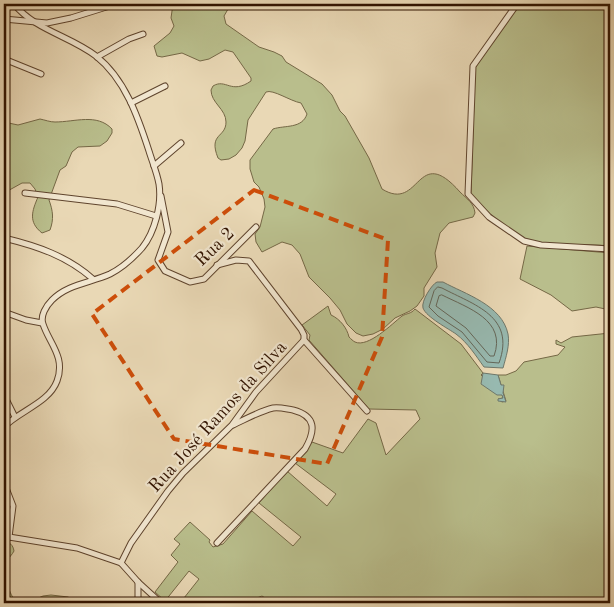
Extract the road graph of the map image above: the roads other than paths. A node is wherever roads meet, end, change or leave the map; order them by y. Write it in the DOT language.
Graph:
graph roads {
  1 [pos="14,4"];
  2 [pos="116,4"];
  3 [pos="517,4"];
  4 [pos="4,19"];
  5 [pos="34,22"];
  6 [pos="143,34"];
  7 [pos="97,57"];
  8 [pos="4,59"];
  9 [pos="40,74"];
  10 [pos="166,86"];
  11 [pos="131,103"];
  12 [pos="181,143"];
  13 [pos="154,166"];
  14 [pos="159,184"];
  15 [pos="25,192"];
  16 [pos="156,216"];
  17 [pos="256,228"];
  18 [pos="4,238"];
  19 [pos="610,248"];
  20 [pos="217,265"];
  21 [pos="93,279"];
  22 [pos="4,312"];
  23 [pos="42,323"];
  24 [pos="304,340"];
  25 [pos="4,395"];
  26 [pos="367,411"];
  27 [pos="15,417"];
  28 [pos="232,425"];
  29 [pos="4,428"];
  30 [pos="4,483"];
  31 [pos="6,537"];
  32 [pos="216,543"];
  33 [pos="120,563"];
  34 [pos="138,582"];
  35 [pos="138,603"];
  36 [pos="161,603"];
  1 -- 5 [label="street"];
  2 -- 5 [label="street"];
  3 -- 19 [label="street"];
  4 -- 5 [label="street"];
  5 -- 7 [label="street"];
  6 -- 7 [label="street"];
  7 -- 11 [label="street"];
  8 -- 9 [label="street"];
  10 -- 11 [label="street"];
  11 -- 13 [label="street"];
  12 -- 13 [label="street"];
  13 -- 14 [label="street"];
  14 -- 16 [label="street"];
  14 -- 20 [label="street, Rua 2"];
  15 -- 16 [label="street"];
  16 -- 21 [label="street"];
  17 -- 20 [label="street, Rua 2"];
  18 -- 21 [label="street"];
  20 -- 24 [label="street"];
  21 -- 23 [label="street"];
  22 -- 23 [label="street"];
  23 -- 27 [label="street"];
  24 -- 26 [label="street"];
  24 -- 28 [label="street, Rua José Ramos da Silva"];
  25 -- 27 [label="street"];
  27 -- 29 [label="street"];
  28 -- 32 [label="street"];
  28 -- 33 [label="street, Rua José Ramos da Silva"];
  30 -- 31 [label="street"];
  31 -- 33 [label="street"];
  33 -- 34 [label="street"];
  34 -- 35 [label="street"];
  34 -- 36 [label="street"];
}
